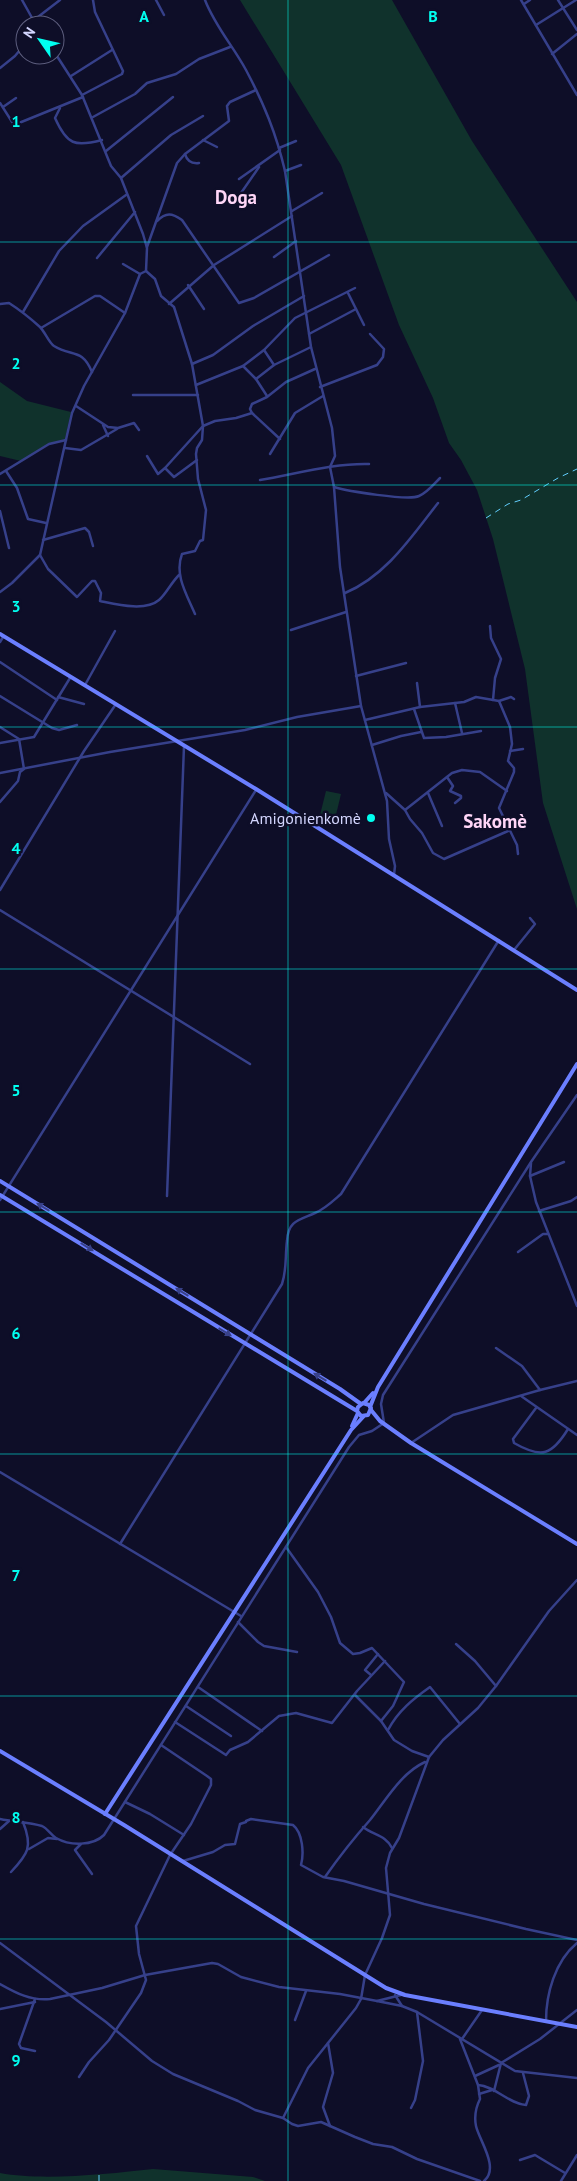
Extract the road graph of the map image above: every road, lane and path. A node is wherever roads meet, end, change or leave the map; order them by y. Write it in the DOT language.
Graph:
graph roads {
  1 [pos="22,0"];
  2 [pos="60,0"];
  3 [pos="93,0"];
  4 [pos="156,0"];
  5 [pos="205,0"];
  6 [pos="521,0"];
  7 [pos="530,0"];
  8 [pos="558,0"];
  9 [pos="576,0"];
  10 [pos="524,4"];
  11 [pos="564,8"];
  12 [pos="31,15"];
  13 [pos="40,15"];
  14 [pos="164,15"];
  15 [pos="536,25"];
  16 [pos="577,32"];
  17 [pos="230,47"];
  18 [pos="113,50"];
  19 [pos="552,54"];
  20 [pos="15,56"];
  21 [pos="63,65"];
  22 [pos="0,67"];
  23 [pos="71,76"];
  24 [pos="256,90"];
  25 [pos="577,95"];
  26 [pos="82,96"];
  27 [pos="16,98"];
  28 [pos="173,98"];
  29 [pos="0,103"];
  30 [pos="3,107"];
  31 [pos="60,108"];
  32 [pos="203,116"];
  33 [pos="93,117"];
  34 [pos="152,118"];
  35 [pos="102,140"];
  36 [pos="203,140"];
  37 [pos="296,141"];
  38 [pos="217,147"];
  39 [pos="280,149"];
  40 [pos="106,151"];
  41 [pos="185,154"];
  42 [pos="199,162"];
  43 [pos="261,164"];
  44 [pos="301,165"];
  45 [pos="285,171"];
  46 [pos="121,178"];
  47 [pos="239,179"];
  48 [pos="241,193"];
  49 [pos="322,193"];
  50 [pos="126,195"];
  51 [pos="292,211"];
  52 [pos="135,212"];
  53 [pos="292,216"];
  54 [pos="157,221"];
  55 [pos="296,241"];
  56 [pos="147,248"];
  57 [pos="329,255"];
  58 [pos="274,257"];
  59 [pos="97,258"];
  60 [pos="123,264"];
  61 [pos="214,265"];
  62 [pos="300,270"];
  63 [pos="146,271"];
  64 [pos="140,274"];
  65 [pos="188,285"];
  66 [pos="355,288"];
  67 [pos="348,293"];
  68 [pos="304,296"];
  69 [pos="0,304"];
  70 [pos="169,304"];
  71 [pos="204,309"];
  72 [pos="356,309"];
  73 [pos="23,312"];
  74 [pos="305,312"];
  75 [pos="125,313"];
  76 [pos="364,324"];
  77 [pos="41,328"];
  78 [pos="309,334"];
  79 [pos="370,334"];
  80 [pos="311,347"];
  81 [pos="264,350"];
  82 [pos="192,364"];
  83 [pos="274,365"];
  84 [pos="244,366"];
  85 [pos="316,369"];
  86 [pos="92,372"];
  87 [pos="256,379"];
  88 [pos="196,385"];
  89 [pos="320,387"];
  90 [pos="134,395"];
  91 [pos="198,395"];
  92 [pos="322,396"];
  93 [pos="267,397"];
  94 [pos="76,406"];
  95 [pos="252,412"];
  96 [pos="103,425"];
  97 [pos="203,426"];
  98 [pos="118,428"];
  99 [pos="140,430"];
  100 [pos="108,436"];
  101 [pos="280,439"];
  102 [pos="66,440"];
  103 [pos="65,448"];
  104 [pos="270,454"];
  105 [pos="146,456"];
  106 [pos="197,460"];
  107 [pos="369,464"];
  108 [pos="330,467"];
  109 [pos="165,468"];
  110 [pos="6,471"];
  111 [pos="0,474"];
  112 [pos="440,478"];
  113 [pos="260,480"];
  114 [pos="334,487"];
  115 [pos="438,503"];
  116 [pos="0,511"];
  117 [pos="46,523"];
  118 [pos="43,540"];
  119 [pos="92,546"];
  120 [pos="9,548"];
  121 [pos="40,555"];
  122 [pos="179,575"];
  123 [pos="0,592"];
  124 [pos="344,593"];
  125 [pos="346,612"];
  126 [pos="194,614"];
  127 [pos="490,626"];
  128 [pos="292,630"];
  129 [pos="115,631"];
  130 [pos="2,636"];
  131 [pos="0,642"];
  132 [pos="0,662"];
  133 [pos="406,663"];
  134 [pos="356,676"];
  135 [pos="70,678"];
  136 [pos="417,683"];
  137 [pos="85,686"];
  138 [pos="0,696"];
  139 [pos="57,698"];
  140 [pos="514,699"];
  141 [pos="493,700"];
  142 [pos="499,701"];
  143 [pos="455,703"];
  144 [pos="84,704"];
  145 [pos="116,704"];
  146 [pos="361,706"];
  147 [pos="420,707"];
  148 [pos="414,709"];
  149 [pos="365,720"];
  150 [pos="43,722"];
  151 [pos="77,725"];
  152 [pos="0,727"];
  153 [pos="481,731"];
  154 [pos="421,732"];
  155 [pos="462,733"];
  156 [pos="19,739"];
  157 [pos="176,742"];
  158 [pos="0,743"];
  159 [pos="372,745"];
  160 [pos="184,746"];
  161 [pos="523,749"];
  162 [pos="510,751"];
  163 [pos="80,758"];
  164 [pos="24,768"];
  165 [pos="0,773"];
  166 [pos="447,777"];
  167 [pos="256,789"];
  168 [pos="385,792"];
  169 [pos="507,792"];
  170 [pos="428,793"];
  171 [pos="0,802"];
  172 [pos="455,803"];
  173 [pos="406,810"];
  174 [pos="442,826"];
  175 [pos="509,831"];
  176 [pos="518,854"];
  177 [pos="394,875"];
  178 [pos="0,890"];
  179 [pos="0,910"];
  180 [pos="178,912"];
  181 [pos="530,918"];
  182 [pos="499,940"];
  183 [pos="514,950"];
  184 [pos="131,990"];
  185 [pos="577,990"];
  186 [pos="174,1017"];
  187 [pos="250,1064"];
  188 [pos="577,1064"];
  189 [pos="577,1095"];
  190 [pos="531,1162"];
  191 [pos="564,1162"];
  192 [pos="530,1176"];
  193 [pos="0,1181"];
  194 [pos="8,1186"];
  195 [pos="168,1196"];
  196 [pos="1,1197"];
  197 [pos="577,1197"];
  198 [pos="539,1211"];
  199 [pos="548,1234"];
  200 [pos="518,1252"];
  201 [pos="577,1289"];
  202 [pos="571,1292"];
  203 [pos="577,1306"];
  204 [pos="250,1334"];
  205 [pos="244,1344"];
  206 [pos="496,1348"];
  207 [pos="577,1381"];
  208 [pos="378,1387"];
  209 [pos="540,1390"];
  210 [pos="521,1396"];
  211 [pos="363,1403"];
  212 [pos="370,1408"];
  213 [pos="536,1408"];
  214 [pos="357,1412"];
  215 [pos="364,1416"];
  216 [pos="382,1422"];
  217 [pos="568,1429"];
  218 [pos="351,1430"];
  219 [pos="577,1435"];
  220 [pos="411,1443"];
  221 [pos="0,1472"];
  222 [pos="120,1544"];
  223 [pos="577,1544"];
  224 [pos="286,1546"];
  225 [pos="577,1580"];
  226 [pos="235,1612"];
  227 [pos="242,1616"];
  228 [pos="238,1622"];
  229 [pos="456,1644"];
  230 [pos="297,1652"];
  231 [pos="378,1653"];
  232 [pos="385,1661"];
  233 [pos="371,1675"];
  234 [pos="496,1686"];
  235 [pos="198,1687"];
  236 [pos="355,1695"];
  237 [pos="186,1706"];
  238 [pos="381,1720"];
  239 [pos="175,1722"];
  240 [pos="460,1724"];
  241 [pos="262,1730"];
  242 [pos="388,1730"];
  243 [pos="231,1736"];
  244 [pos="161,1745"];
  245 [pos="0,1751"];
  246 [pos="429,1757"];
  247 [pos="427,1761"];
  248 [pos="125,1802"];
  249 [pos="105,1814"];
  250 [pos="0,1818"];
  251 [pos="114,1819"];
  252 [pos="9,1821"];
  253 [pos="23,1822"];
  254 [pos="363,1827"];
  255 [pos="0,1829"];
  256 [pos="184,1835"];
  257 [pos="57,1839"];
  258 [pos="82,1843"];
  259 [pos="392,1848"];
  260 [pos="29,1849"];
  261 [pos="170,1855"];
  262 [pos="182,1861"];
  263 [pos="11,1872"];
  264 [pos="92,1874"];
  265 [pos="325,1878"];
  266 [pos="390,1894"];
  267 [pos="577,1941"];
  268 [pos="0,1944"];
  269 [pos="145,1975"];
  270 [pos="365,1975"];
  271 [pos="0,1984"];
  272 [pos="306,1991"];
  273 [pos="68,1994"];
  274 [pos="405,1994"];
  275 [pos="395,1995"];
  276 [pos="361,1999"];
  277 [pos="35,2000"];
  278 [pos="377,2001"];
  279 [pos="402,2006"];
  280 [pos="0,2009"];
  281 [pos="482,2010"];
  282 [pos="577,2010"];
  283 [pos="417,2012"];
  284 [pos="295,2020"];
  285 [pos="546,2021"];
  286 [pos="558,2023"];
  287 [pos="577,2027"];
  288 [pos="115,2029"];
  289 [pos="461,2038"];
  290 [pos="328,2043"];
  291 [pos="35,2051"];
  292 [pos="500,2064"];
  293 [pos="523,2073"];
  294 [pos="475,2076"];
  295 [pos="79,2077"];
  296 [pos="577,2078"];
  297 [pos="478,2085"];
  298 [pos="493,2090"];
  299 [pos="479,2094"];
  300 [pos="411,2108"];
  301 [pos="282,2118"];
  302 [pos="330,2126"];
  303 [pos="577,2155"];
  304 [pos="520,2160"];
  305 [pos="565,2173"];
  306 [pos="480,2181"];
  307 [pos="484,2181"];
  308 [pos="561,2181"];
  1 -- 12 [label="street"];
  2 -- 13 [label="street"];
  3 -- 18 [label="street"];
  4 -- 14 [label="street"];
  5 -- 17 [label="street"];
  6 -- 10 [label="street"];
  7 -- 10 [label="street"];
  8 -- 11 [label="street"];
  9 -- 11 [label="street"];
  10 -- 15 [label="street"];
  11 -- 15 [label="street"];
  11 -- 16 [label="street"];
  15 -- 19 [label="street"];
  16 -- 19 [label="street"];
  17 -- 24 [label="street"];
  17 -- 33 [label="street"];
  18 -- 23 [label="street"];
  18 -- 26 [label="street"];
  19 -- 25 [label="street"];
  20 -- 22 [label="street"];
  21 -- 23 [label="street"];
  23 -- 26 [label="street"];
  24 -- 36 [label="street"];
  24 -- 39 [label="street"];
  26 -- 31 [label="street"];
  26 -- 33 [label="street"];
  27 -- 30 [label="street"];
  28 -- 40 [label="street"];
  29 -- 30 [label="street"];
  30 -- 31 [label="street"];
  31 -- 35 [label="street"];
  32 -- 46 [label="street"];
  33 -- 35 [label="street"];
  34 -- 40 [label="street"];
  35 -- 40 [label="street"];
  36 -- 38 [label="street"];
  36 -- 41 [label="street"];
  37 -- 39 [label="street"];
  39 -- 43 [label="street"];
  39 -- 45 [label="street"];
  40 -- 46 [label="street"];
  41 -- 42 [label="street"];
  41 -- 54 [label="street"];
  43 -- 47 [label="street"];
  43 -- 48 [label="street"];
  44 -- 45 [label="street"];
  45 -- 51 [label="street"];
  46 -- 50 [label="street"];
  49 -- 51 [label="street"];
  50 -- 52 [label="street"];
  50 -- 73 [label="street"];
  51 -- 53 [label="street"];
  52 -- 56 [label="street"];
  52 -- 59 [label="street"];
  53 -- 55 [label="street"];
  53 -- 61 [label="street"];
  54 -- 56 [label="street"];
  54 -- 61 [label="street"];
  55 -- 58 [label="street"];
  55 -- 62 [label="street"];
  56 -- 63 [label="street"];
  57 -- 62 [label="street"];
  60 -- 64 [label="street"];
  61 -- 62 [label="street"];
  61 -- 65 [label="street"];
  62 -- 68 [label="street"];
  63 -- 64 [label="street"];
  63 -- 70 [label="street"];
  64 -- 75 [label="street"];
  65 -- 70 [label="street"];
  65 -- 71 [label="street"];
  66 -- 67 [label="street"];
  67 -- 72 [label="street"];
  67 -- 74 [label="street"];
  68 -- 74 [label="street"];
  68 -- 82 [label="street"];
  69 -- 73 [label="street"];
  70 -- 82 [label="street"];
  72 -- 76 [label="street"];
  72 -- 78 [label="street"];
  73 -- 77 [label="street"];
  74 -- 78 [label="street"];
  74 -- 81 [label="street"];
  75 -- 77 [label="street"];
  75 -- 86 [label="street"];
  77 -- 86 [label="street"];
  78 -- 80 [label="street"];
  79 -- 89 [label="street"];
  80 -- 83 [label="street"];
  80 -- 85 [label="street"];
  81 -- 83 [label="street"];
  81 -- 84 [label="street"];
  82 -- 88 [label="street"];
  83 -- 87 [label="street"];
  84 -- 87 [label="street"];
  84 -- 88 [label="street"];
  85 -- 89 [label="street"];
  85 -- 93 [label="street"];
  86 -- 94 [label="street"];
  87 -- 93 [label="street"];
  88 -- 91 [label="street"];
  89 -- 92 [label="street"];
  90 -- 91 [label="street"];
  91 -- 97 [label="street"];
  92 -- 101 [label="street"];
  92 -- 108 [label="street"];
  93 -- 95 [label="street"];
  94 -- 96 [label="street"];
  94 -- 102 [label="street"];
  95 -- 97 [label="street"];
  95 -- 101 [label="street"];
  96 -- 98 [label="street"];
  96 -- 100 [label="street"];
  97 -- 106 [label="street"];
  97 -- 109 [label="street"];
  98 -- 99 [label="street"];
  98 -- 100 [label="street"];
  100 -- 103 [label="street"];
  101 -- 104 [label="street"];
  102 -- 103 [label="street"];
  102 -- 110 [label="street"];
  103 -- 117 [label="street"];
  105 -- 109 [label="street"];
  106 -- 109 [label="street"];
  106 -- 122 [label="street"];
  107 -- 108 [label="street"];
  108 -- 113 [label="street"];
  108 -- 114 [label="street"];
  110 -- 111 [label="street"];
  110 -- 117 [label="street"];
  112 -- 114 [label="street"];
  114 -- 124 [label="street"];
  115 -- 124 [label="street"];
  116 -- 120 [label="street"];
  117 -- 118 [label="street"];
  118 -- 119 [label="street"];
  118 -- 121 [label="street"];
  121 -- 122 [label="street"];
  121 -- 123 [label="street"];
  122 -- 126 [label="street"];
  124 -- 125 [label="street"];
  125 -- 128 [label="street"];
  125 -- 134 [label="street"];
  127 -- 141 [label="street"];
  129 -- 137 [label="street"];
  130 -- 131 [label="street"];
  130 -- 135 [label="street"];
  132 -- 139 [label="street"];
  133 -- 134 [label="street"];
  134 -- 146 [label="street"];
  135 -- 137 [label="street"];
  135 -- 139 [label="street"];
  136 -- 147 [label="street"];
  137 -- 145 [label="street"];
  138 -- 150 [label="street"];
  139 -- 144 [label="street"];
  139 -- 150 [label="street"];
  140 -- 142 [label="street"];
  141 -- 142 [label="street"];
  141 -- 143 [label="street"];
  142 -- 162 [label="street"];
  143 -- 147 [label="street"];
  143 -- 155 [label="street"];
  145 -- 157 [label="street"];
  145 -- 163 [label="street"];
  146 -- 149 [label="street"];
  146 -- 157 [label="street"];
  147 -- 148 [label="street"];
  148 -- 149 [label="street"];
  148 -- 154 [label="street"];
  149 -- 159 [label="street"];
  150 -- 151 [label="street"];
  150 -- 156 [label="street"];
  152 -- 156 [label="street"];
  153 -- 155 [label="street"];
  154 -- 155 [label="street"];
  154 -- 159 [label="street"];
  156 -- 158 [label="street"];
  156 -- 164 [label="street"];
  157 -- 160 [label="street"];
  157 -- 163 [label="street"];
  159 -- 168 [label="street"];
  160 -- 167 [label="street"];
  160 -- 180 [label="street"];
  161 -- 162 [label="street"];
  162 -- 169 [label="street"];
  163 -- 164 [label="street"];
  163 -- 178 [label="street"];
  164 -- 165 [label="street"];
  164 -- 171 [label="street"];
  166 -- 169 [label="street"];
  166 -- 170 [label="street"];
  166 -- 172 [label="street"];
  167 -- 177 [label="street"];
  167 -- 180 [label="street"];
  168 -- 173 [label="street"];
  168 -- 177 [label="street"];
  169 -- 175 [label="street"];
  170 -- 173 [label="street"];
  170 -- 174 [label="street"];
  173 -- 175 [label="street"];
  175 -- 176 [label="street"];
  177 -- 182 [label="street"];
  179 -- 184 [label="street"];
  180 -- 184 [label="street"];
  180 -- 186 [label="street"];
  181 -- 183 [label="street"];
  182 -- 183 [label="street"];
  182 -- 204 [label="street"];
  183 -- 185 [label="street"];
  184 -- 186 [label="street"];
  184 -- 194 [label="street"];
  186 -- 187 [label="street"];
  186 -- 195 [label="street"];
  188 -- 208 [label="street"];
  189 -- 190 [label="street"];
  190 -- 192 [label="street"];
  190 -- 216 [label="street"];
  191 -- 192 [label="street"];
  192 -- 198 [label="street"];
  193 -- 194 [label="street"];
  194 -- 196 [label="street"];
  204 -- 194 [label="street, one-way"];
  196 -- 205 [label="street, one-way"];
  197 -- 198 [label="street"];
  198 -- 199 [label="street"];
  199 -- 200 [label="street"];
  199 -- 202 [label="street"];
  201 -- 202 [label="street"];
  202 -- 203 [label="street"];
  204 -- 205 [label="street"];
  211 -- 204 [label="street, one-way"];
  205 -- 214 [label="street"];
  205 -- 222 [label="street"];
  206 -- 209 [label="street"];
  207 -- 209 [label="street"];
  208 -- 211 [label="street"];
  208 -- 212 [label="street"];
  209 -- 210 [label="street"];
  210 -- 213 [label="street"];
  210 -- 220 [label="street"];
  211 -- 212 [label="street"];
  211 -- 214 [label="street"];
  212 -- 215 [label="street"];
  212 -- 216 [label="street"];
  213 -- 217 [label="street"];
  213 -- 217 [label="street"];
  214 -- 215 [label="street"];
  214 -- 218 [label="street"];
  215 -- 216 [label="street"];
  215 -- 218 [label="street"];
  216 -- 220 [label="street"];
  216 -- 224 [label="street"];
  217 -- 219 [label="street"];
  218 -- 226 [label="street"];
  220 -- 223 [label="street"];
  221 -- 222 [label="street"];
  222 -- 226 [label="street"];
  224 -- 227 [label="street"];
  224 -- 231 [label="street"];
  225 -- 234 [label="street"];
  226 -- 227 [label="street"];
  226 -- 249 [label="street"];
  227 -- 228 [label="street"];
  228 -- 230 [label="street"];
  228 -- 235 [label="street"];
  229 -- 234 [label="street"];
  231 -- 232 [label="street"];
  231 -- 233 [label="street"];
  232 -- 233 [label="street"];
  232 -- 238 [label="street"];
  233 -- 236 [label="street"];
  234 -- 240 [label="street"];
  235 -- 237 [label="street"];
  235 -- 241 [label="street"];
  236 -- 238 [label="street"];
  236 -- 241 [label="street"];
  237 -- 239 [label="street"];
  237 -- 243 [label="street"];
  238 -- 242 [label="street"];
  239 -- 241 [label="street"];
  239 -- 244 [label="street"];
  240 -- 242 [label="street"];
  240 -- 246 [label="street"];
  242 -- 246 [label="street"];
  244 -- 248 [label="street"];
  244 -- 256 [label="street"];
  245 -- 249 [label="street"];
  246 -- 247 [label="street"];
  247 -- 254 [label="street"];
  247 -- 259 [label="street"];
  248 -- 251 [label="street"];
  248 -- 256 [label="street"];
  249 -- 251 [label="street"];
  250 -- 252 [label="street"];
  251 -- 258 [label="street"];
  251 -- 261 [label="street"];
  252 -- 253 [label="street"];
  252 -- 255 [label="street"];
  253 -- 257 [label="street"];
  253 -- 260 [label="street"];
  254 -- 259 [label="street"];
  254 -- 265 [label="street"];
  256 -- 261 [label="street"];
  257 -- 258 [label="street"];
  257 -- 260 [label="street"];
  258 -- 264 [label="street"];
  259 -- 266 [label="street"];
  260 -- 263 [label="street"];
  261 -- 262 [label="street"];
  261 -- 269 [label="street"];
  262 -- 265 [label="street"];
  262 -- 270 [label="street"];
  265 -- 266 [label="street"];
  266 -- 267 [label="street"];
  266 -- 270 [label="street"];
  267 -- 285 [label="street"];
  268 -- 273 [label="street"];
  269 -- 272 [label="street"];
  269 -- 273 [label="street"];
  269 -- 288 [label="street"];
  270 -- 274 [label="street"];
  270 -- 276 [label="street"];
  271 -- 277 [label="street"];
  272 -- 276 [label="street"];
  272 -- 284 [label="street"];
  273 -- 277 [label="street"];
  273 -- 288 [label="street"];
  274 -- 275 [label="street"];
  274 -- 281 [label="street"];
  275 -- 278 [label="street"];
  275 -- 279 [label="street"];
  276 -- 278 [label="street"];
  276 -- 290 [label="street"];
  277 -- 280 [label="street"];
  277 -- 291 [label="street"];
  278 -- 279 [label="street"];
  279 -- 283 [label="street"];
  281 -- 285 [label="street"];
  281 -- 289 [label="street"];
  282 -- 286 [label="street"];
  283 -- 289 [label="street"];
  283 -- 300 [label="street"];
  285 -- 286 [label="street"];
  286 -- 287 [label="street"];
  286 -- 292 [label="street"];
  288 -- 295 [label="street"];
  288 -- 301 [label="street"];
  289 -- 292 [label="street"];
  289 -- 294 [label="street"];
  290 -- 301 [label="street"];
  290 -- 302 [label="street"];
  292 -- 293 [label="street"];
  292 -- 294 [label="street"];
  292 -- 298 [label="street"];
  293 -- 296 [label="street"];
  293 -- 298 [label="street"];
  294 -- 297 [label="street"];
  297 -- 298 [label="street"];
  297 -- 299 [label="street"];
  298 -- 299 [label="street"];
  299 -- 307 [label="street"];
  301 -- 302 [label="street"];
  302 -- 306 [label="street"];
  303 -- 305 [label="street"];
  304 -- 305 [label="street"];
  305 -- 308 [label="street"];
}
